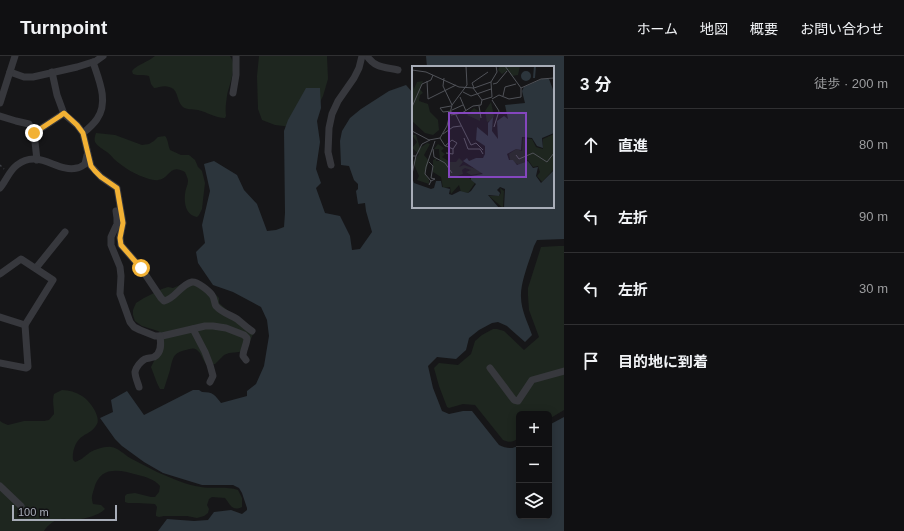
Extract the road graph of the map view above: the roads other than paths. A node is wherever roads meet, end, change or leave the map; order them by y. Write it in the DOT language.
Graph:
graph roads {
  1 [pos="15,56"];
  2 [pos="103,56"];
  3 [pos="236,56"];
  4 [pos="362,56"];
  5 [pos="367,56"];
  6 [pos="93,62"];
  7 [pos="398,70"];
  8 [pos="10,72"];
  9 [pos="52,72"];
  10 [pos="233,93"];
  11 [pos="0,103"];
  12 [pos="64,113"];
  13 [pos="0,116"];
  14 [pos="34,133"];
  15 [pos="83,133"];
  16 [pos="87,151"];
  17 [pos="37,160"];
  18 [pos="331,165"];
  19 [pos="0,188"];
  20 [pos="119,198"];
  21 [pos="65,232"];
  22 [pos="36,268"];
  23 [pos="0,274"];
  24 [pos="0,317"];
  25 [pos="25,325"];
  26 [pos="192,329"];
  27 [pos="252,332"];
  28 [pos="160,336"];
  29 [pos="246,360"];
  30 [pos="0,363"];
  31 [pos="490,368"];
  32 [pos="564,371"];
  33 [pos="210,382"];
  34 [pos="139,388"];
  35 [pos="0,486"];
  36 [pos="22,506"];
  1 -- 8 [label="street"];
  2 -- 6 [label="street"];
  3 -- 10 [label="street"];
  4 -- 18 [label="street"];
  5 -- 7 [label="street"];
  6 -- 9 [label="street"];
  6 -- 15 [label="street"];
  8 -- 9 [label="street"];
  8 -- 11 [label="street"];
  9 -- 12 [label="street"];
  12 -- 14 [label="street"];
  12 -- 15 [label="street"];
  13 -- 14 [label="street"];
  14 -- 17 [label="street"];
  15 -- 16 [label="street"];
  16 -- 17 [label="street"];
  16 -- 20 [label="street"];
  17 -- 19 [label="street"];
  20 -- 27 [label="street"];
  20 -- 28 [label="street"];
  21 -- 22 [label="street"];
  22 -- 23 [label="street"];
  22 -- 25 [label="street"];
  24 -- 25 [label="street"];
  25 -- 30 [label="street"];
  26 -- 28 [label="street"];
  26 -- 29 [label="street"];
  26 -- 33 [label="street"];
  28 -- 34 [label="street"];
  31 -- 32 [label="street"];
  35 -- 36 [label="street"];
}
